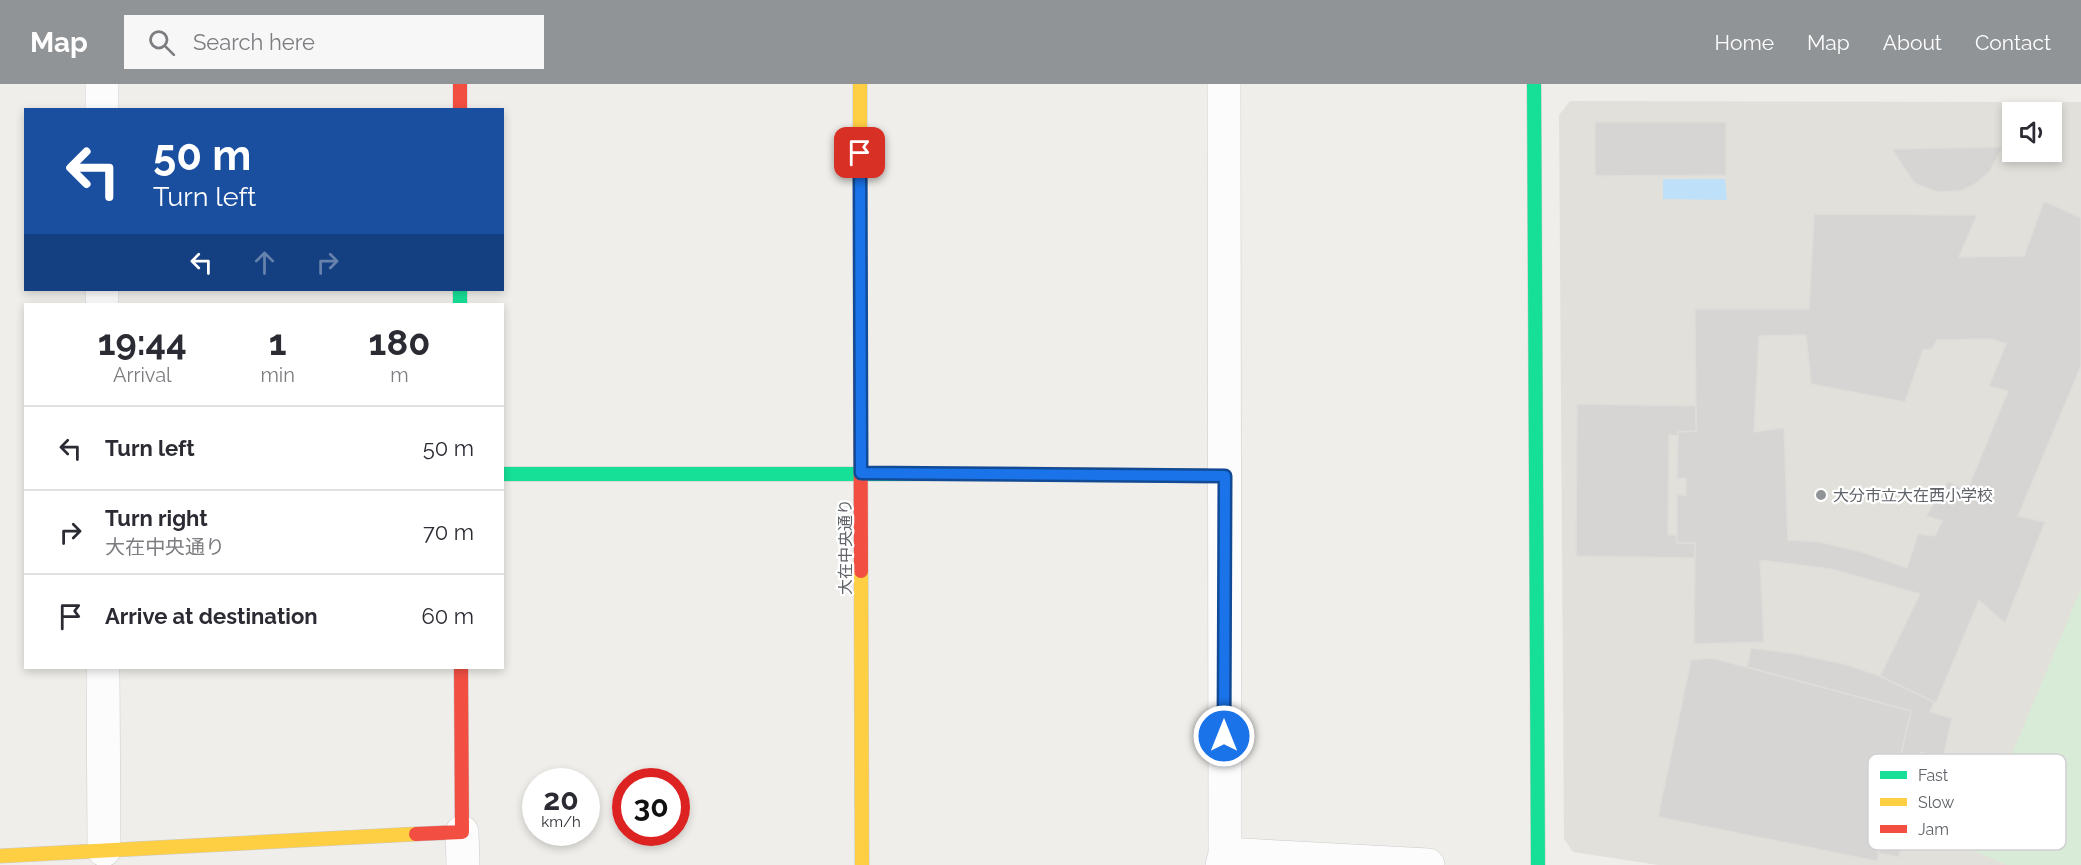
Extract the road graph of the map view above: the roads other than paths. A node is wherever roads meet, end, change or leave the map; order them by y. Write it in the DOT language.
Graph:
graph roads {
  1 [pos="102,84"];
  2 [pos="459,84"];
  3 [pos="860,84"];
  4 [pos="1224,84"];
  5 [pos="1534,84"];
  6 [pos="102,108"];
  7 [pos="460,108"];
  8 [pos="861,473"];
  9 [pos="504,474"];
  10 [pos="1225,476"];
  11 [pos="103,669"];
  12 [pos="461,669"];
  13 [pos="462,832"];
  14 [pos="104,850"];
  15 [pos="0,856"];
  16 [pos="1223,860"];
  17 [pos="463,865"];
  18 [pos="862,865"];
  19 [pos="1428,865"];
  20 [pos="1538,865"];
  1 -- 6 [label="street"];
  2 -- 7 [label="street"];
  3 -- 8 [label="street, 大在中央通り"];
  4 -- 10 [label="street"];
  5 -- 20 [label="street"];
  8 -- 9 [label="street"];
  8 -- 10 [label="street"];
  8 -- 18 [label="street, 大在中央通り"];
  10 -- 16 [label="street"];
  11 -- 14 [label="street"];
  12 -- 13 [label="street"];
  13 -- 14 [label="street"];
  13 -- 17 [label="street"];
  14 -- 15 [label="street"];
  16 -- 19 [label="street"];
}
